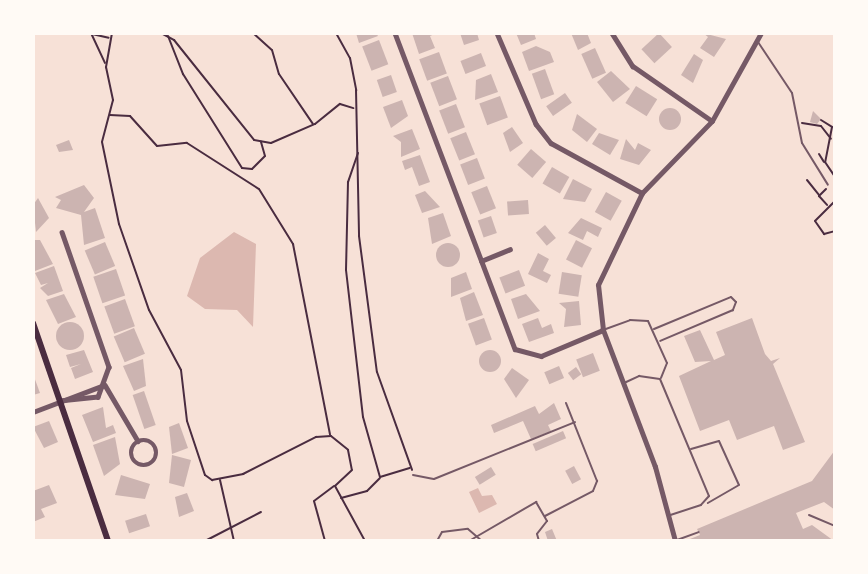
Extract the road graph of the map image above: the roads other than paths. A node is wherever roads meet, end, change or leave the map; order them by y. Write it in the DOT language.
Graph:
graph roads {
  1 [pos="395,33"];
  2 [pos="497,33"];
  3 [pos="761,33"];
  4 [pos="614,34"];
  5 [pos="757,41"];
  6 [pos="712,121"];
  7 [pos="828,185"];
  8 [pos="642,193"];
  9 [pos="62,232"];
  10 [pos="510,249"];
  11 [pos="481,261"];
  12 [pos="33,323"];
  13 [pos="654,328"];
  14 [pos="603,330"];
  15 [pos="660,341"];
  16 [pos="660,379"];
  17 [pos="623,383"];
  18 [pos="104,385"];
  19 [pos="62,401"];
  20 [pos="566,404"];
  21 [pos="33,412"];
  22 [pos="575,422"];
  23 [pos="138,441"];
  24 [pos="690,449"];
  25 [pos="413,475"];
  26 [pos="702,505"];
  27 [pos="670,514"];
  28 [pos="809,515"];
  29 [pos="545,516"];
  30 [pos="835,526"];
  31 [pos="699,532"];
  32 [pos="478,535"];
  33 [pos="539,540"];
  34 [pos="108,541"];
  35 [pos="437,541"];
  36 [pos="469,541"];
  37 [pos="482,541"];
  38 [pos="535,541"];
  39 [pos="675,541"];
  1 -- 11 [label="street"];
  2 -- 8 [label="street"];
  3 -- 5 [label="street"];
  4 -- 6 [label="street"];
  5 -- 6 [label="street"];
  5 -- 7 [label="lane"];
  6 -- 8 [label="street"];
  8 -- 14 [label="street"];
  9 -- 18 [label="street"];
  10 -- 11 [label="street"];
  11 -- 14 [label="street"];
  12 -- 19 [label="main road"];
  13 -- 14 [label="lane"];
  13 -- 15 [label="lane"];
  13 -- 15 [label="lane"];
  14 -- 17 [label="street"];
  15 -- 16 [label="lane"];
  16 -- 17 [label="lane"];
  16 -- 24 [label="lane"];
  17 -- 27 [label="street"];
  18 -- 19 [label="street"];
  18 -- 19 [label="street"];
  18 -- 23 [label="street"];
  19 -- 21 [label="street"];
  19 -- 34 [label="main road"];
  20 -- 22 [label="lane"];
  22 -- 25 [label="lane"];
  22 -- 29 [label="lane"];
  23 -- 23 [label="street"];
  24 -- 26 [label="lane"];
  24 -- 26 [label="lane"];
  26 -- 27 [label="lane"];
  27 -- 39 [label="street"];
  28 -- 30 [label="lane"];
  29 -- 32 [label="lane"];
  29 -- 33 [label="lane"];
  31 -- 39 [label="lane"];
  32 -- 35 [label="lane"];
  32 -- 36 [label="lane"];
  32 -- 37 [label="lane"];
  33 -- 38 [label="lane"];
}
